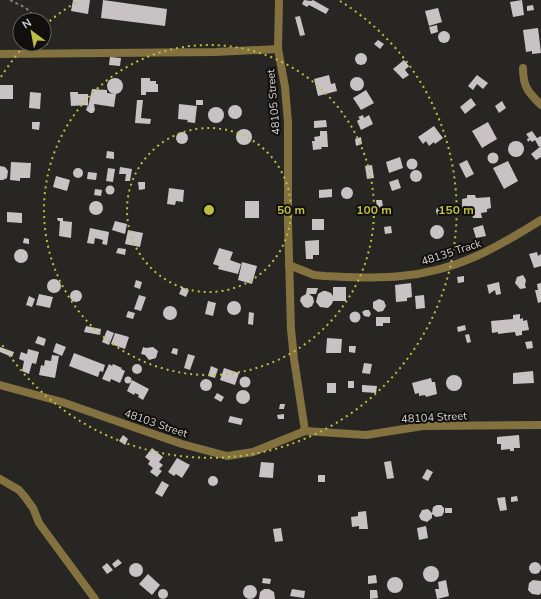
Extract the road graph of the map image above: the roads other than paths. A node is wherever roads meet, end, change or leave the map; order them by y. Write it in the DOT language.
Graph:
graph roads {
  1 [pos="279,0"];
  2 [pos="278,49"];
  3 [pos="0,54"];
  4 [pos="523,68"];
  5 [pos="541,105"];
  6 [pos="541,220"];
  7 [pos="289,265"];
  8 [pos="0,385"];
  9 [pos="541,425"];
  10 [pos="305,431"];
  11 [pos="0,479"];
  12 [pos="95,599"];
  1 -- 2 [label="street, 48105 Street"];
  2 -- 3 [label="street"];
  2 -- 7 [label="street, 48105 Street"];
  4 -- 5 [label="street"];
  6 -- 7 [label="street, 48135 Track"];
  7 -- 10 [label="street, 48105 Street"];
  8 -- 10 [label="street, 48103 Street"];
  9 -- 10 [label="street, 48104 Street"];
  11 -- 12 [label="street"];
}
